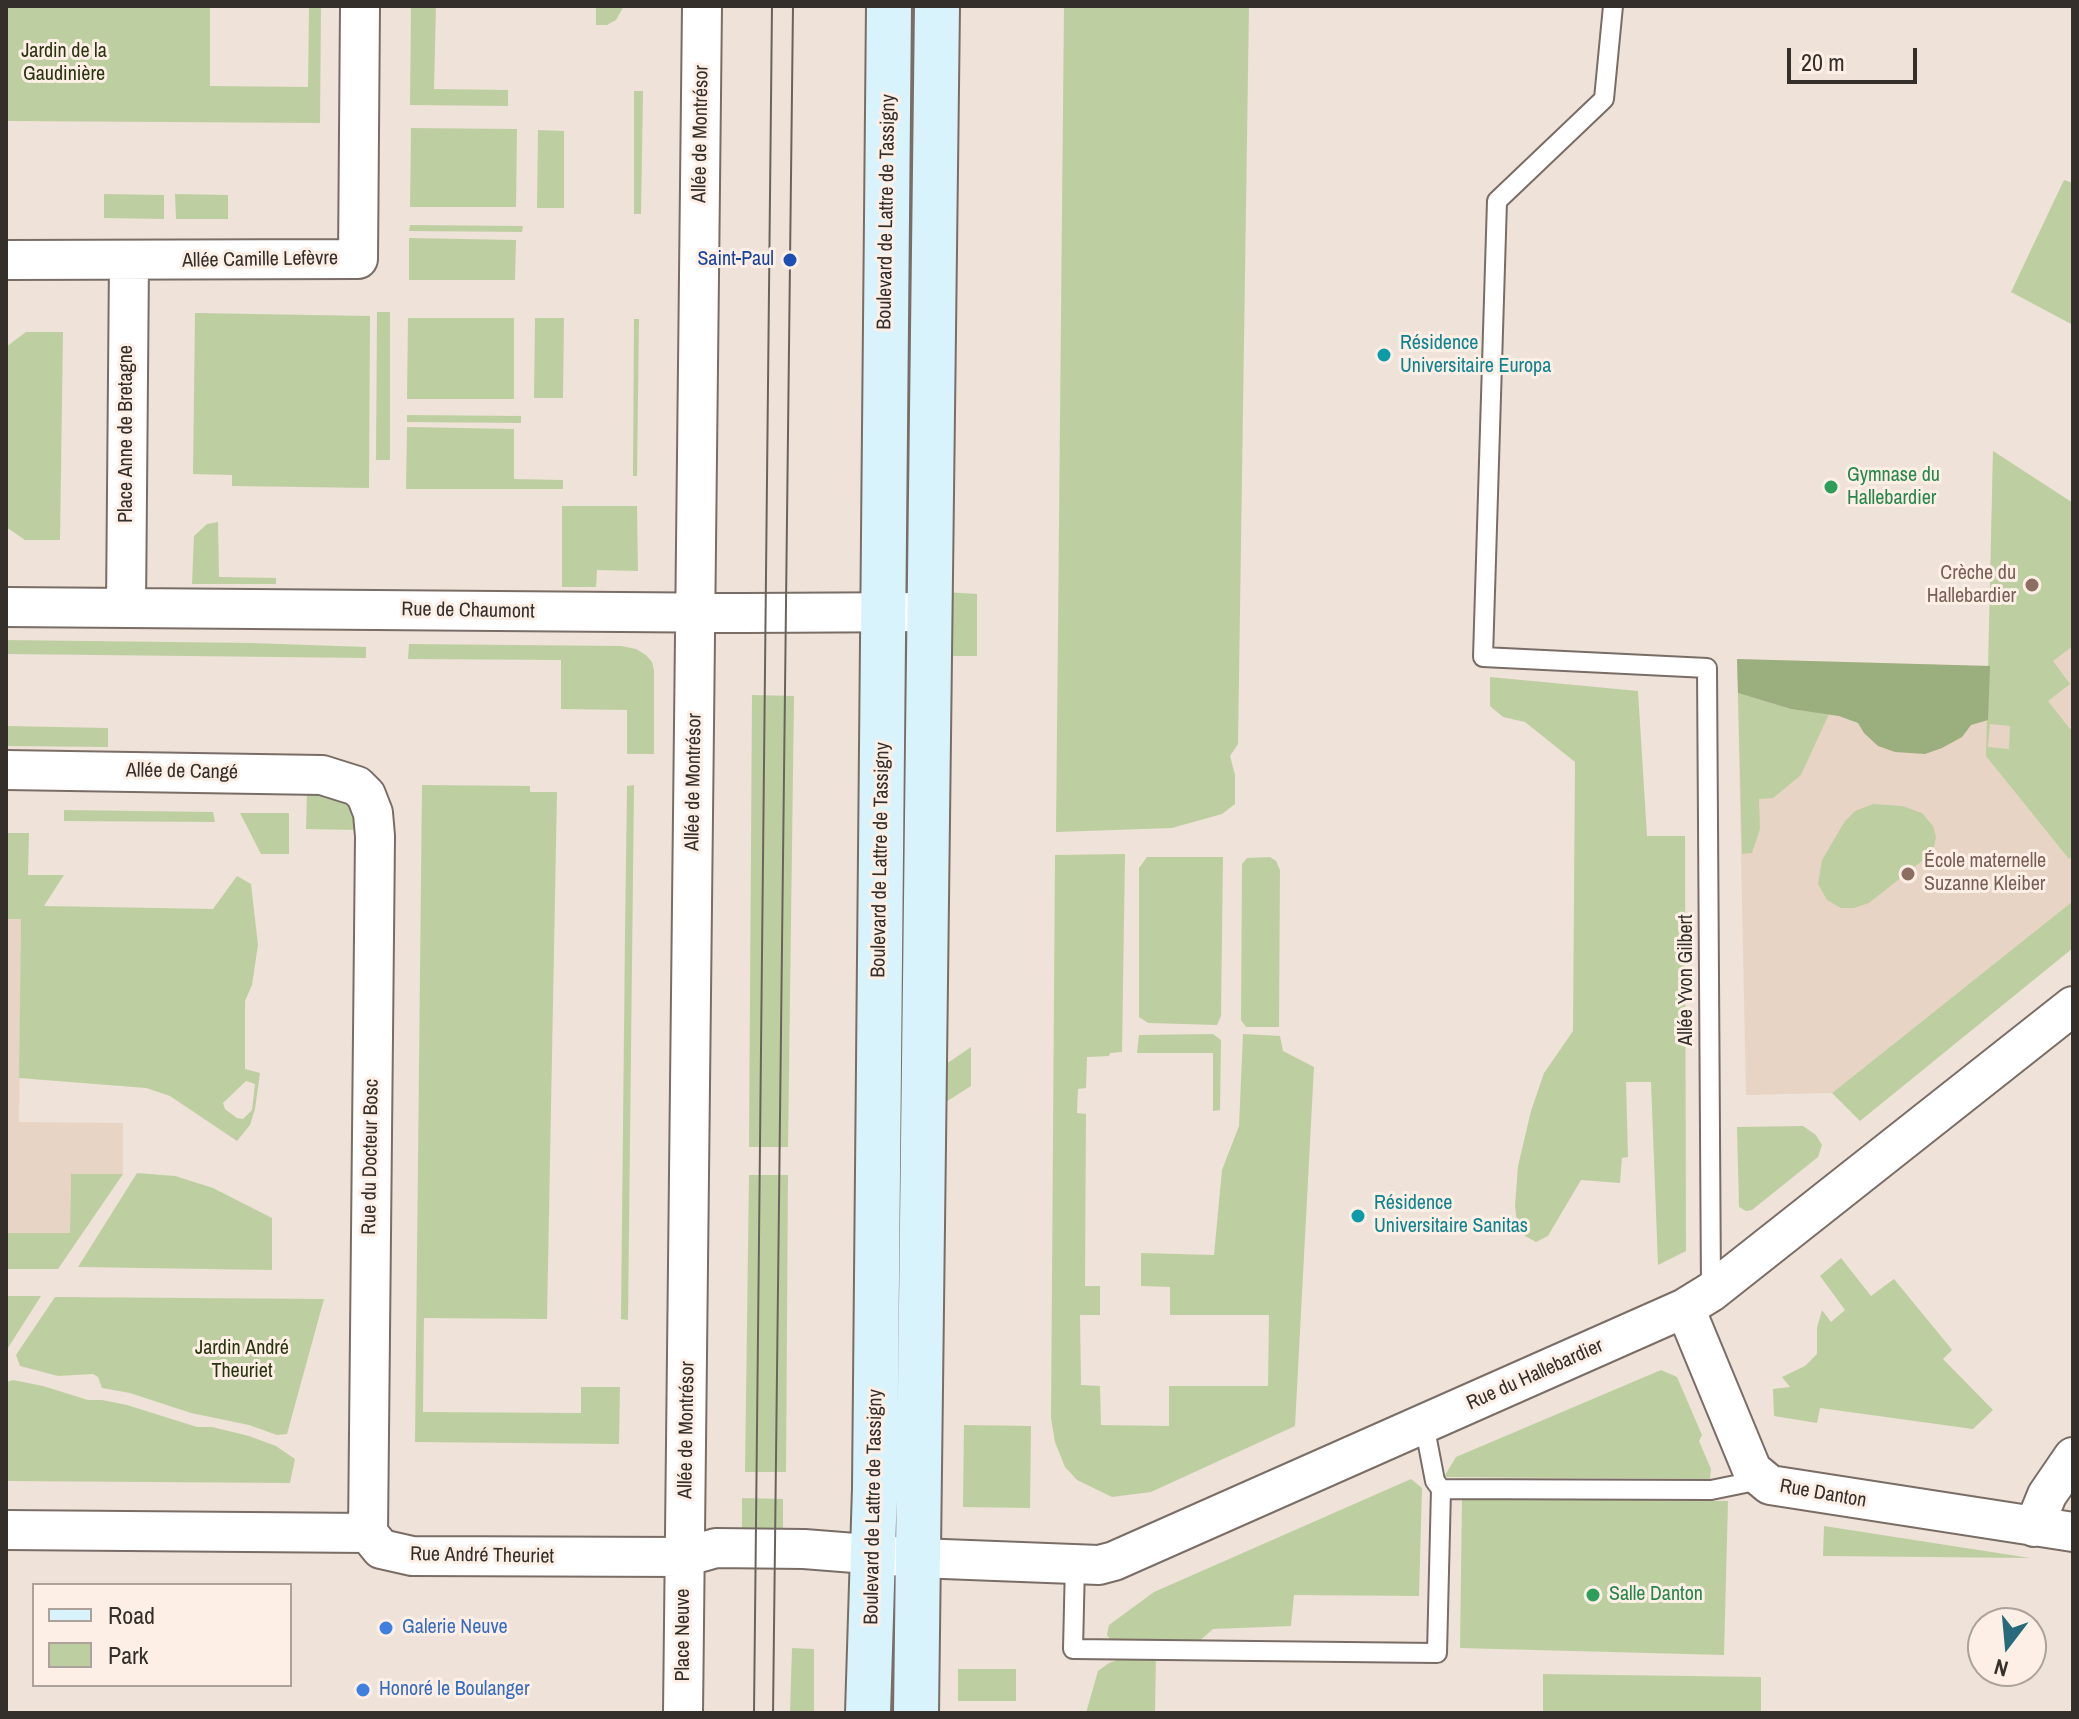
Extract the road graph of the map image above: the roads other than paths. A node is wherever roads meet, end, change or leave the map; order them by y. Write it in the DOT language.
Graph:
graph roads {
  1 [pos="360,6"];
  2 [pos="702,6"];
  3 [pos="889,6"];
  4 [pos="937,6"];
  5 [pos="1613,6"];
  6 [pos="6,260"];
  7 [pos="129,261"];
  8 [pos="6,607"];
  9 [pos="126,608"];
  10 [pos="930,612"];
  11 [pos="695,613"];
  12 [pos="883,613"];
  13 [pos="6,770"];
  14 [pos="357,786"];
  15 [pos="2073,1006"];
  16 [pos="1698,1300"];
  17 [pos="1424,1424"];
  18 [pos="2073,1457"];
  19 [pos="1760,1480"];
  20 [pos="1441,1489"];
  21 [pos="2034,1527"];
  22 [pos="6,1530"];
  23 [pos="2073,1532"];
  24 [pos="368,1533"];
  25 [pos="874,1554"];
  26 [pos="684,1557"];
  27 [pos="918,1558"];
  28 [pos="1075,1564"];
  29 [pos="683,1713"];
  30 [pos="868,1713"];
  31 [pos="916,1713"];
  1 -- 7 [label="street, Allée Camille Lefèvre"];
  2 -- 11 [label="street, Allée de Montrésor"];
  3 -- 12 [label="street, Boulevard de Lattre de Tassigny"];
  4 -- 10 [label="street"];
  5 -- 16 [label="lane, Allée Yvon Gilbert"];
  6 -- 7 [label="street, Allée Camille Lefèvre"];
  7 -- 9 [label="street, Place Anne de Bretagne"];
  8 -- 9 [label="street, Rue de Chaumont"];
  9 -- 11 [label="street, Rue de Chaumont"];
  10 -- 12 [label="street, Rue de Chaumont"];
  10 -- 27 [label="street"];
  11 -- 12 [label="street, Rue de Chaumont"];
  11 -- 26 [label="street, Allée de Montrésor"];
  12 -- 25 [label="street, Boulevard de Lattre de Tassigny"];
  13 -- 14 [label="street, Allée de Cangé"];
  14 -- 24 [label="street, Rue du Docteur Bosc"];
  15 -- 16 [label="street, Rue du Hallebardier"];
  16 -- 17 [label="street, Rue du Hallebardier"];
  16 -- 19 [label="street, Rue Danton"];
  17 -- 20 [label="lane"];
  17 -- 28 [label="street, Rue du Hallebardier"];
  18 -- 21 [label="street"];
  19 -- 20 [label="lane"];
  19 -- 21 [label="street, Rue Danton"];
  20 -- 28 [label="lane"];
  21 -- 23 [label="street, Rue Danton"];
  22 -- 24 [label="street"];
  24 -- 26 [label="street, Rue André Theuriet"];
  25 -- 26 [label="street, Rue André Theuriet"];
  25 -- 27 [label="street, Rue André Theuriet"];
  25 -- 30 [label="street, Boulevard de Lattre de Tassigny"];
  26 -- 29 [label="street, Place Neuve"];
  27 -- 28 [label="street, Rue du Hallebardier"];
  27 -- 31 [label="street"];
}
